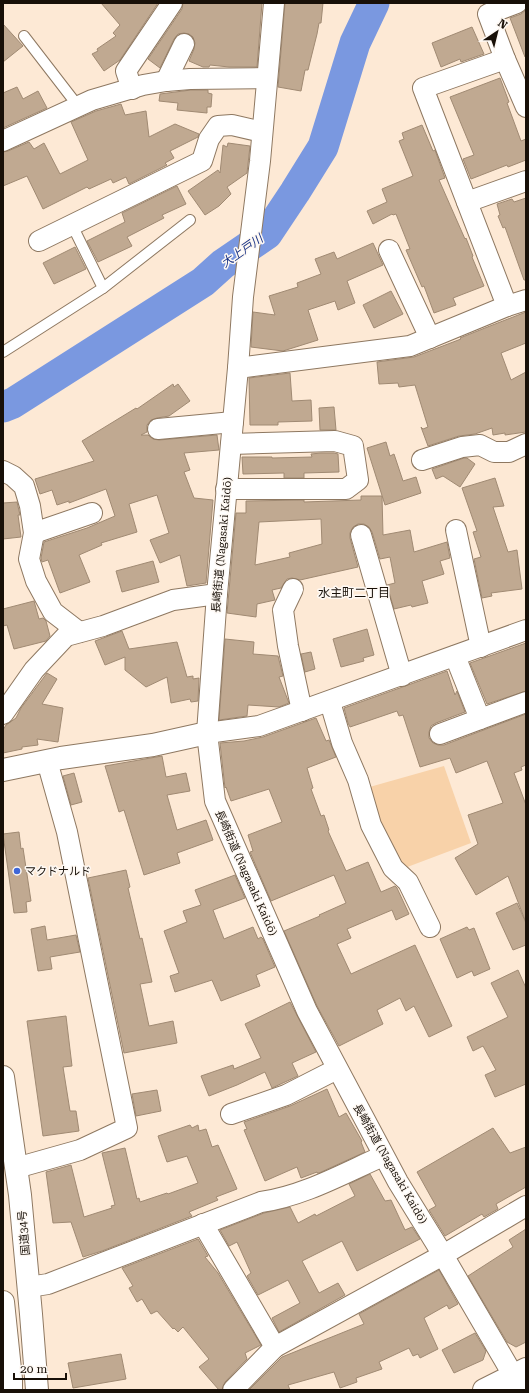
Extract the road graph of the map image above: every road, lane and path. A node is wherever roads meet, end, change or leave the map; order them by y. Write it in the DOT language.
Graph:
graph roads {
  1 [pos="172,3"];
  2 [pos="274,3"];
  3 [pos="517,3"];
  4 [pos="24,36"];
  5 [pos="184,44"];
  6 [pos="505,59"];
  7 [pos="267,78"];
  8 [pos="166,81"];
  9 [pos="132,88"];
  10 [pos="524,96"];
  11 [pos="78,106"];
  12 [pos="262,132"];
  13 [pos="3,141"];
  14 [pos="526,181"];
  15 [pos="467,202"];
  16 [pos="190,220"];
  17 [pos="72,225"];
  18 [pos="39,242"];
  19 [pos="389,250"];
  20 [pos="103,288"];
  21 [pos="526,300"];
  22 [pos="507,306"];
  23 [pos="430,338"];
  24 [pos="3,352"];
  25 [pos="238,368"];
  26 [pos="233,422"];
  27 [pos="158,429"];
  28 [pos="231,444"];
  29 [pos="526,444"];
  30 [pos="422,460"];
  31 [pos="4,468"];
  32 [pos="226,489"];
  33 [pos="92,513"];
  34 [pos="456,530"];
  35 [pos="34,533"];
  36 [pos="361,535"];
  37 [pos="293,589"];
  38 [pos="218,594"];
  39 [pos="526,630"];
  40 [pos="79,632"];
  41 [pos="481,647"];
  42 [pos="455,656"];
  43 [pos="402,676"];
  44 [pos="330,702"];
  45 [pos="526,702"];
  46 [pos="302,711"];
  47 [pos="3,714"];
  48 [pos="480,719"];
  49 [pos="207,733"];
  50 [pos="440,734"];
  51 [pos="47,761"];
  52 [pos="3,770"];
  53 [pos="430,927"];
  54 [pos="338,1069"];
  55 [pos="3,1077"];
  56 [pos="231,1114"];
  57 [pos="383,1156"];
  58 [pos="16,1168"];
  59 [pos="526,1206"];
  60 [pos="203,1224"];
  61 [pos="443,1255"];
  62 [pos="29,1287"];
  63 [pos="3,1302"];
  64 [pos="275,1347"];
  65 [pos="520,1378"];
  66 [pos="11,1390"];
  67 [pos="37,1390"];
  68 [pos="233,1390"];
  69 [pos="484,1390"];
  1 -- 9 [label="street"];
  2 -- 7 [label="street, 長崎街道 (Nagasaki Kaidō)"];
  3 -- 6 [label="street"];
  4 -- 11 [label="lane"];
  5 -- 8 [label="street"];
  6 -- 10 [label="street"];
  6 -- 15 [label="street"];
  7 -- 8 [label="street"];
  7 -- 12 [label="street, 長崎街道 (Nagasaki Kaidō)"];
  8 -- 9 [label="street"];
  9 -- 11 [label="street"];
  11 -- 13 [label="street"];
  12 -- 17 [label="street"];
  12 -- 25 [label="street, 長崎街道 (Nagasaki Kaidō)"];
  14 -- 15 [label="street"];
  15 -- 22 [label="street"];
  16 -- 20 [label="lane"];
  17 -- 18 [label="street"];
  17 -- 20 [label="lane"];
  19 -- 23 [label="street"];
  20 -- 24 [label="lane"];
  21 -- 22 [label="street"];
  22 -- 23 [label="street"];
  23 -- 25 [label="street"];
  25 -- 26 [label="street, 長崎街道 (Nagasaki Kaidō)"];
  26 -- 27 [label="street"];
  26 -- 28 [label="street, 長崎街道 (Nagasaki Kaidō)"];
  28 -- 32 [label="street, 長崎街道 (Nagasaki Kaidō)"];
  28 -- 32 [label="street"];
  29 -- 30 [label="street"];
  31 -- 35 [label="street"];
  32 -- 38 [label="street, 長崎街道 (Nagasaki Kaidō)"];
  33 -- 35 [label="street"];
  34 -- 41 [label="street"];
  35 -- 40 [label="street"];
  36 -- 43 [label="street"];
  37 -- 46 [label="street"];
  38 -- 40 [label="street"];
  38 -- 49 [label="street, 長崎街道 (Nagasaki Kaidō)"];
  39 -- 41 [label="street"];
  40 -- 47 [label="street"];
  41 -- 42 [label="street"];
  42 -- 43 [label="street"];
  42 -- 48 [label="street"];
  43 -- 44 [label="street"];
  44 -- 46 [label="street"];
  44 -- 53 [label="street"];
  45 -- 48 [label="street"];
  46 -- 49 [label="street"];
  48 -- 50 [label="street"];
  49 -- 51 [label="main road"];
  49 -- 54 [label="street, 長崎街道 (Nagasaki Kaidō)"];
  51 -- 52 [label="main road"];
  51 -- 58 [label="street"];
  54 -- 56 [label="street"];
  54 -- 57 [label="street, 長崎街道 (Nagasaki Kaidō)"];
  55 -- 58 [label="main road, 国道34号"];
  57 -- 60 [label="street"];
  57 -- 61 [label="street, 長崎街道 (Nagasaki Kaidō)"];
  58 -- 62 [label="main road, 国道34号"];
  59 -- 61 [label="street"];
  60 -- 62 [label="street"];
  60 -- 64 [label="street"];
  61 -- 64 [label="street"];
  61 -- 65 [label="street, 長崎街道 (Nagasaki Kaidō)"];
  62 -- 67 [label="main road, 国道34号"];
  63 -- 66 [label="main road"];
  64 -- 68 [label="street"];
  65 -- 69 [label="main road"];
}
